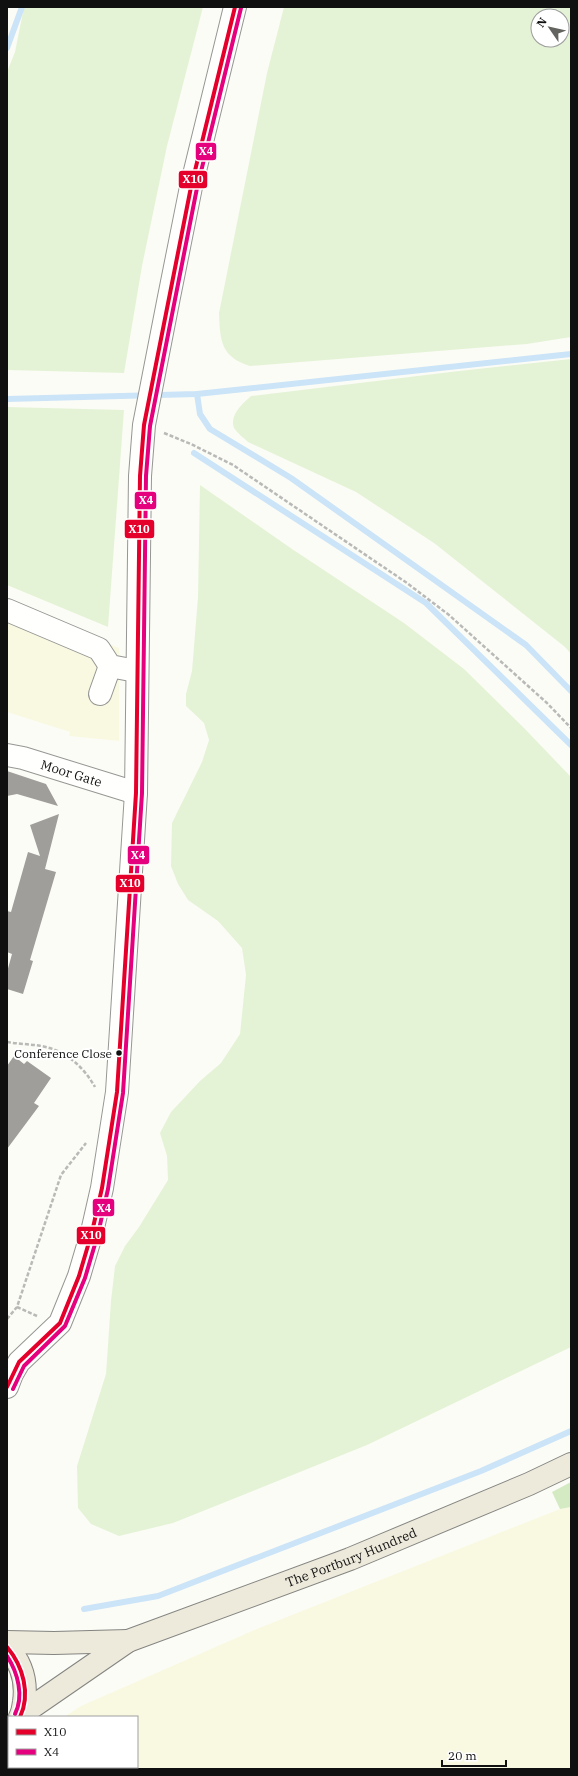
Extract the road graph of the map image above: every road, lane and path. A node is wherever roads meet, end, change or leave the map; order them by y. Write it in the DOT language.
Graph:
graph roads {
  1 [pos="235,7"];
  2 [pos="144,425"];
  3 [pos="7,610"];
  4 [pos="110,666"];
  5 [pos="136,671"];
  6 [pos="100,694"];
  7 [pos="571,728"];
  8 [pos="7,755"];
  9 [pos="136,794"];
  10 [pos="7,1042"];
  11 [pos="117,1092"];
  12 [pos="87,1141"];
  13 [pos="7,1319"];
  14 [pos="7,1387"];
  15 [pos="571,1464"];
  16 [pos="128,1641"];
  17 [pos="7,1642"];
  18 [pos="7,1646"];
  19 [pos="21,1716"];
  1 -- 2 [label="street"];
  2 -- 5 [label="street"];
  2 -- 7 [label="path"];
  3 -- 4 [label="street"];
  4 -- 5 [label="street"];
  4 -- 6 [label="street"];
  5 -- 9 [label="street"];
  8 -- 9 [label="street, Moor Gate"];
  9 -- 11 [label="street"];
  10 -- 11 [label="path"];
  11 -- 14 [label="street"];
  12 -- 13 [label="path"];
  15 -- 16 [label="main road, The Portbury Hundred"];
  16 -- 17 [label="main road, The Portbury Hundred"];
  16 -- 19 [label="main road, The Portbury Hundred"];
  18 -- 19 [label="main road"];
}
